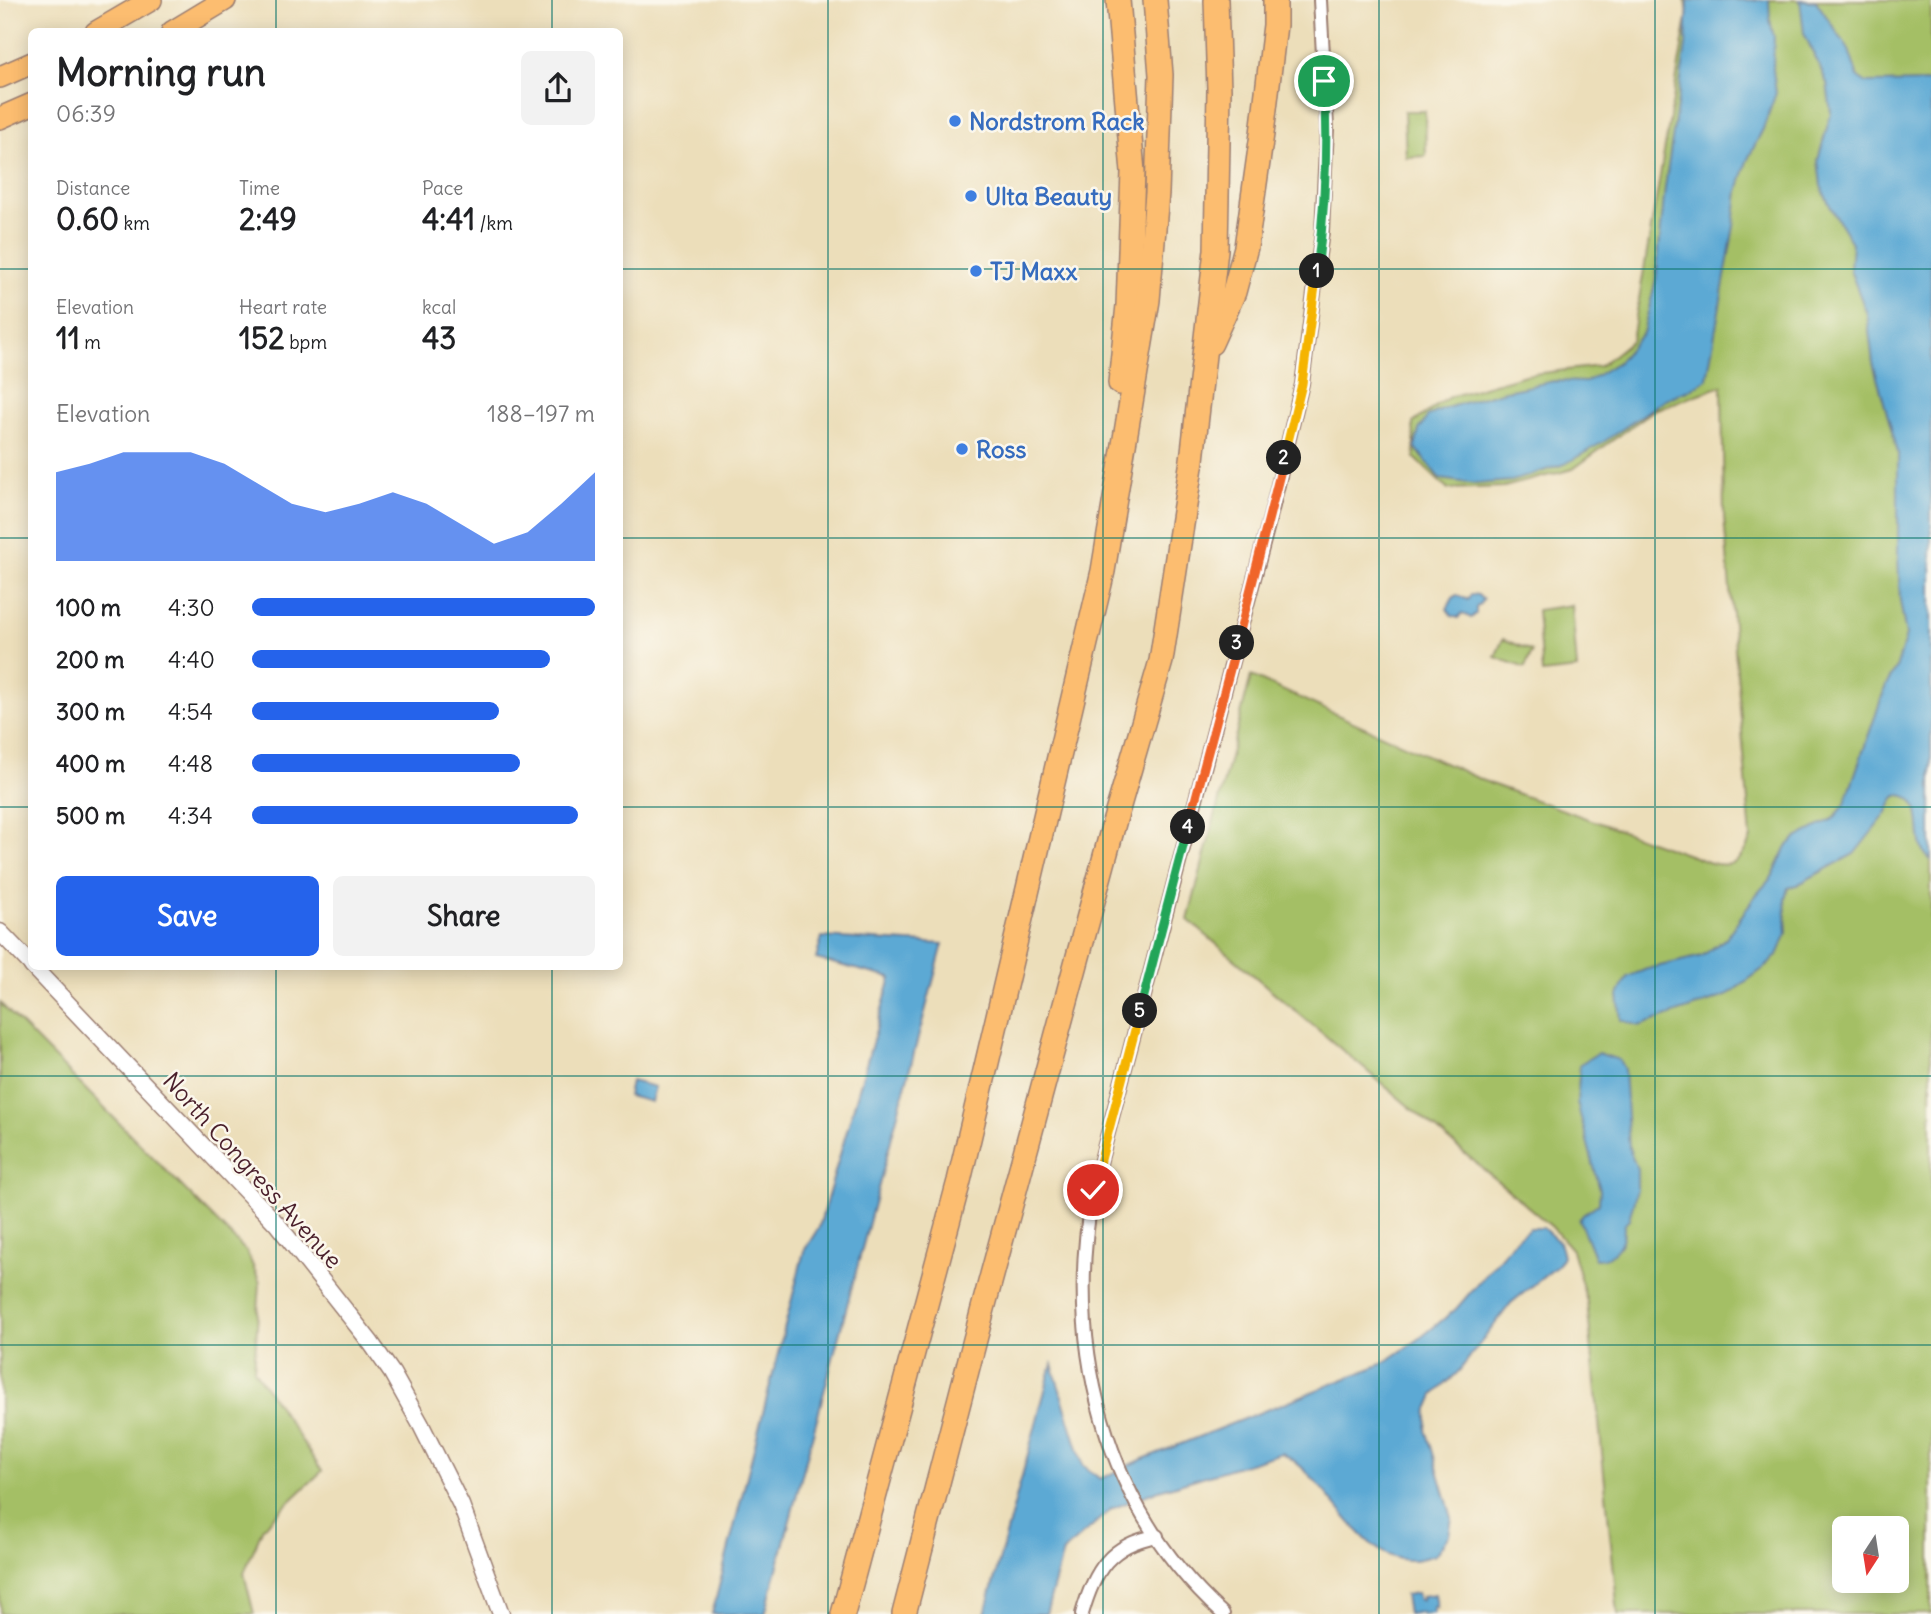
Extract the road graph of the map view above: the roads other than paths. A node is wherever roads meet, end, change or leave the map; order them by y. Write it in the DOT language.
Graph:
graph roads {
  1 [pos="151,0"];
  2 [pos="225,0"];
  3 [pos="1118,0"];
  4 [pos="1155,0"];
  5 [pos="1216,0"];
  6 [pos="1275,0"];
  7 [pos="1320,0"];
  8 [pos="103,28"];
  9 [pos="179,28"];
  10 [pos="28,65"];
  11 [pos="0,77"];
  12 [pos="28,106"];
  13 [pos="0,118"];
  14 [pos="1201,365"];
  15 [pos="1103,571"];
  16 [pos="0,932"];
  17 [pos="28,962"];
  18 [pos="36,970"];
  19 [pos="1157,1536"];
  20 [pos="501,1614"];
  21 [pos="843,1614"];
  22 [pos="904,1614"];
  23 [pos="1082,1614"];
  24 [pos="1223,1614"];
  1 -- 8 [label="main road"];
  2 -- 9 [label="main road"];
  3 -- 15 [label="highway"];
  4 -- 15 [label="highway"];
  5 -- 14 [label="highway"];
  6 -- 14 [label="highway"];
  7 -- 19 [label="street"];
  10 -- 11 [label="main road"];
  12 -- 13 [label="main road"];
  14 -- 22 [label="highway"];
  15 -- 21 [label="highway"];
  16 -- 17 [label="street, North Congress Avenue"];
  18 -- 20 [label="street, North Congress Avenue"];
  19 -- 23 [label="street"];
  19 -- 24 [label="street"];
}
